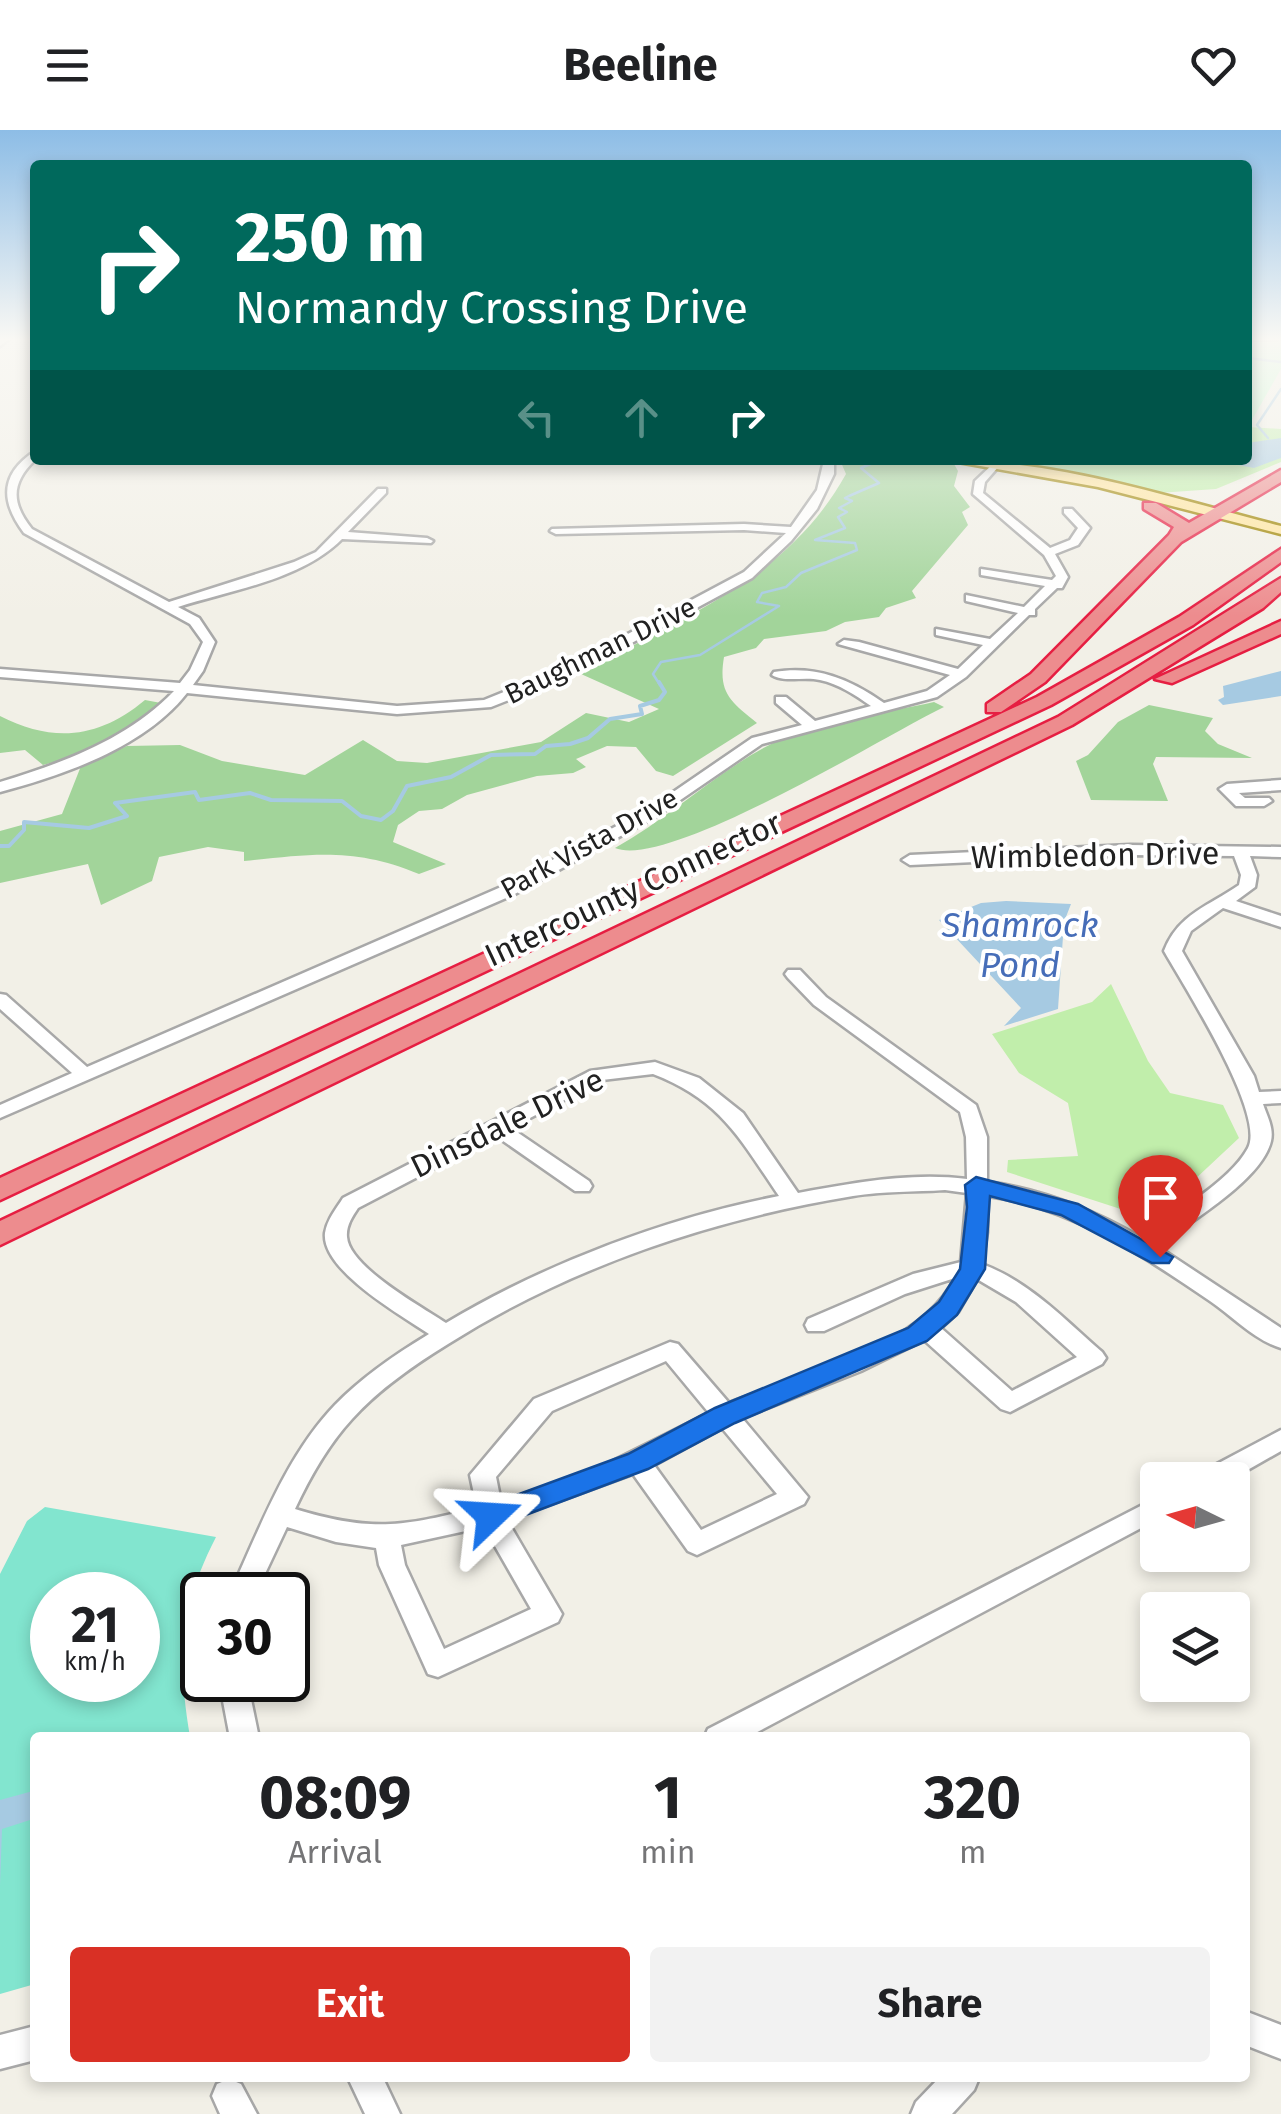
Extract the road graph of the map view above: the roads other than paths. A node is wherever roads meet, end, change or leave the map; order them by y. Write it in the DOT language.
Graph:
graph roads {
  1 [pos="30,460"];
  2 [pos="829,465"];
  3 [pos="987,465"];
  4 [pos="1000,467"];
  5 [pos="1281,475"];
  6 [pos="382,491"];
  7 [pos="1150,506"];
  8 [pos="1068,511"];
  9 [pos="1207,516"];
  10 [pos="792,530"];
  11 [pos="556,531"];
  12 [pos="1281,533"];
  13 [pos="340,535"];
  14 [pos="1028,538"];
  15 [pos="1175,538"];
  16 [pos="426,540"];
  17 [pos="1004,540"];
  18 [pos="1047,552"];
  19 [pos="1281,554"];
  20 [pos="985,572"];
  21 [pos="1281,583"];
  22 [pos="1058,585"];
  23 [pos="970,598"];
  24 [pos="168,606"];
  25 [pos="1030,612"];
  26 [pos="1281,626"];
  27 [pos="941,632"];
  28 [pos="844,644"];
  29 [pos="994,644"];
  30 [pos="0,673"];
  31 [pos="962,674"];
  32 [pos="779,675"];
  33 [pos="182,688"];
  34 [pos="781,700"];
  35 [pos="883,708"];
  36 [pos="1065,721"];
  37 [pos="812,725"];
  38 [pos="930,752"];
  39 [pos="1281,784"];
  40 [pos="0,787"];
  41 [pos="1264,800"];
  42 [pos="1240,852"];
  43 [pos="1281,852"];
  44 [pos="910,860"];
  45 [pos="1221,902"];
  46 [pos="1281,922"];
  47 [pos="794,974"];
  48 [pos="0,999"];
  49 [pos="84,1074"];
  50 [pos="1281,1097"];
  51 [pos="1253,1098"];
  52 [pos="0,1112"];
  53 [pos="495,1126"];
  54 [pos="976,1185"];
  55 [pos="582,1186"];
  56 [pos="0,1190"];
  57 [pos="793,1202"];
  58 [pos="0,1234"];
  59 [pos="1143,1246"];
  60 [pos="973,1269"];
  61 [pos="816,1324"];
  62 [pos="926,1328"];
  63 [pos="442,1332"];
  64 [pos="1281,1340"];
  65 [pos="725,1416"];
  66 [pos="1281,1438"];
  67 [pos="638,1462"];
  68 [pos="1239,1462"];
  69 [pos="280,1515"];
  70 [pos="491,1516"];
  71 [pos="1140,1516"];
  72 [pos="387,1537"];
  73 [pos="253,1572"];
  74 [pos="238,1702"];
  75 [pos="244,1732"];
  76 [pos="729,1732"];
  77 [pos="1250,2030"];
  78 [pos="1281,2042"];
  79 [pos="30,2044"];
  80 [pos="0,2052"];
  81 [pos="367,2082"];
  82 [pos="958,2082"];
  83 [pos="383,2114"];
  84 [pos="928,2114"];
  1 -- 24 [label="street"];
  2 -- 10 [label="street, Baughman Drive"];
  3 -- 4 [label="main road"];
  4 -- 7 [label="main road"];
  4 -- 9 [label="main road"];
  4 -- 14 [label="street"];
  5 -- 9 [label="highway"];
  6 -- 13 [label="street"];
  7 -- 9 [label="main road"];
  7 -- 15 [label="highway"];
  8 -- 18 [label="street"];
  9 -- 12 [label="main road"];
  9 -- 15 [label="highway"];
  10 -- 11 [label="street"];
  10 -- 33 [label="street, Baughman Drive"];
  13 -- 16 [label="street"];
  13 -- 24 [label="street"];
  14 -- 17 [label="street"];
  14 -- 18 [label="street"];
  15 -- 38 [label="highway"];
  18 -- 22 [label="street"];
  19 -- 38 [label="highway, Intercounty Connector"];
  20 -- 22 [label="street"];
  21 -- 36 [label="highway, Intercounty Connector"];
  22 -- 25 [label="street, Park Vista Drive"];
  23 -- 25 [label="street"];
  24 -- 33 [label="street"];
  25 -- 29 [label="street, Park Vista Drive"];
  26 -- 36 [label="highway"];
  27 -- 29 [label="street"];
  28 -- 31 [label="street"];
  29 -- 31 [label="street, Park Vista Drive"];
  30 -- 33 [label="street, Baughman Drive"];
  31 -- 35 [label="street, Park Vista Drive"];
  32 -- 35 [label="street"];
  33 -- 40 [label="street"];
  34 -- 37 [label="street"];
  35 -- 37 [label="street, Park Vista Drive"];
  36 -- 58 [label="highway, Intercounty Connector"];
  37 -- 49 [label="street, Park Vista Drive"];
  38 -- 56 [label="highway, Intercounty Connector"];
  39 -- 41 [label="street"];
  42 -- 43 [label="street, Wimbledon Drive"];
  42 -- 44 [label="street, Wimbledon Drive"];
  42 -- 45 [label="street"];
  45 -- 46 [label="street"];
  45 -- 51 [label="street"];
  47 -- 54 [label="street"];
  48 -- 49 [label="street"];
  49 -- 52 [label="street, Park Vista Drive"];
  50 -- 51 [label="street"];
  51 -- 59 [label="street"];
  53 -- 55 [label="street"];
  53 -- 57 [label="street, Dinsdale Drive"];
  53 -- 63 [label="street, Dinsdale Drive"];
  54 -- 57 [label="street"];
  54 -- 59 [label="street"];
  54 -- 60 [label="street"];
  57 -- 63 [label="street"];
  59 -- 64 [label="street"];
  60 -- 61 [label="street"];
  60 -- 62 [label="street"];
  60 -- 62 [label="street"];
  62 -- 65 [label="street"];
  63 -- 69 [label="street"];
  65 -- 67 [label="street"];
  65 -- 67 [label="street"];
  65 -- 70 [label="street"];
  66 -- 68 [label="street"];
  67 -- 70 [label="street"];
  69 -- 72 [label="street"];
  69 -- 73 [label="street"];
  70 -- 72 [label="street"];
  70 -- 72 [label="street"];
  71 -- 76 [label="street"];
  74 -- 75 [label="street"];
  77 -- 78 [label="street"];
  79 -- 80 [label="street"];
  81 -- 83 [label="street"];
  82 -- 84 [label="street"];
}
